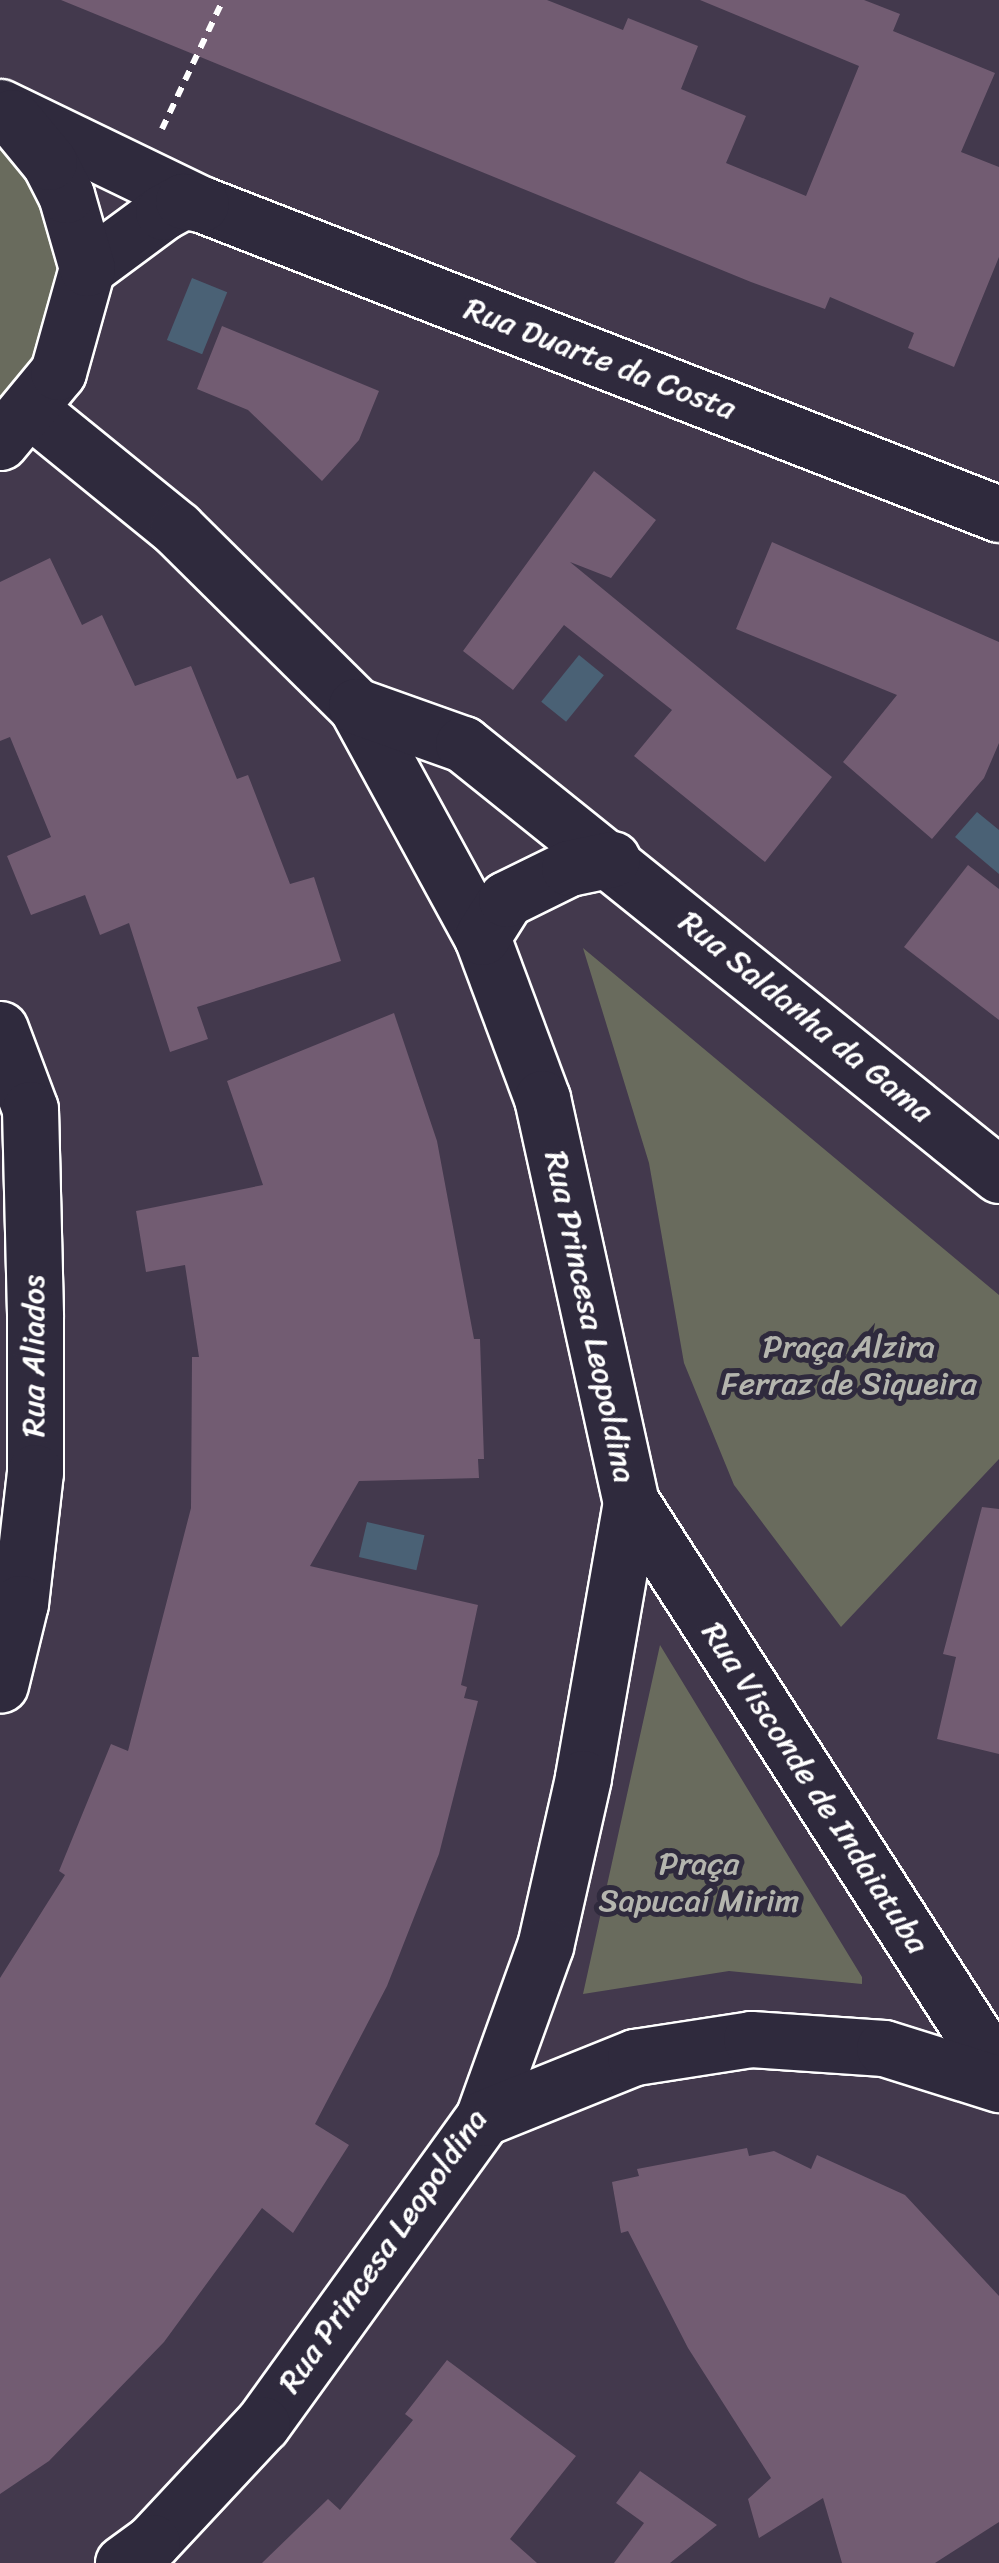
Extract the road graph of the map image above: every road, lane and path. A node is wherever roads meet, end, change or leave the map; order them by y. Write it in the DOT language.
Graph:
graph roads {
  1 [pos="223,0"];
  2 [pos="0,107"];
  3 [pos="170,122"];
  4 [pos="201,204"];
  5 [pos="87,268"];
  6 [pos="16,426"];
  7 [pos="999,514"];
  8 [pos="356,706"];
  9 [pos="612,859"];
  10 [pos="482,936"];
  11 [pos="0,1029"];
  12 [pos="999,1175"];
  13 [pos="631,1502"];
  14 [pos="0,1685"];
  15 [pos="999,2074"];
  16 [pos="999,2084"];
  17 [pos="483,2118"];
  18 [pos="123,2563"];
  1 -- 3 [label="path"];
  2 -- 4 [label="street, Rua Duarte da Costa"];
  2 -- 5 [label="street"];
  4 -- 5 [label="street"];
  4 -- 7 [label="street, Rua Duarte da Costa"];
  5 -- 6 [label="street"];
  6 -- 8 [label="street, Rua Princesa Leopoldina"];
  8 -- 9 [label="street, Rua Saldanha da Gama"];
  8 -- 10 [label="street, Rua Princesa Leopoldina"];
  9 -- 10 [label="street"];
  9 -- 12 [label="street, Rua Saldanha da Gama"];
  10 -- 13 [label="street, Rua Princesa Leopoldina"];
  11 -- 14 [label="street, Rua Aliados"];
  13 -- 15 [label="street, Rua Visconde de Indaiatuba"];
  13 -- 17 [label="street, Rua Princesa Leopoldina"];
  16 -- 17 [label="street"];
  17 -- 18 [label="street, Rua Princesa Leopoldina"];
}
